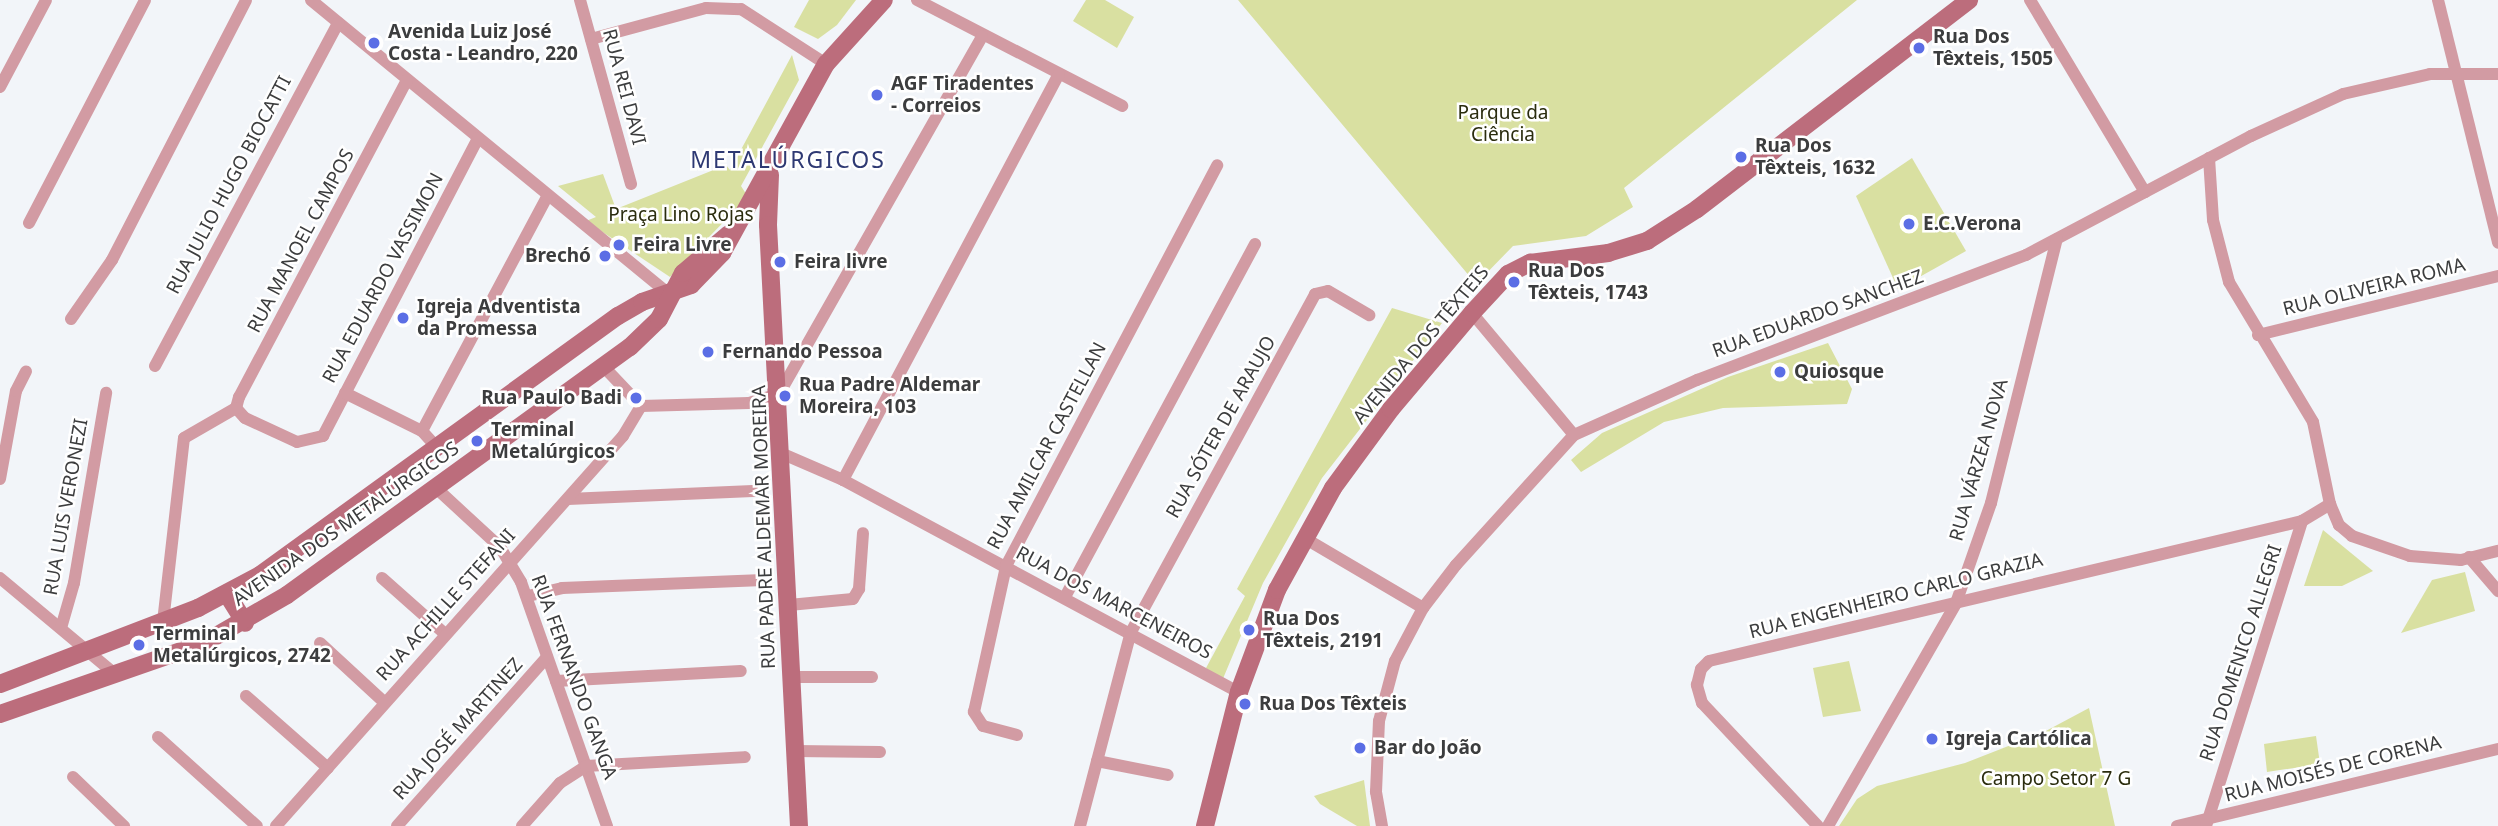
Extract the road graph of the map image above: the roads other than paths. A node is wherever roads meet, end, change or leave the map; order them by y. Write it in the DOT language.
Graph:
graph roads {
  1 [pos="46,0"];
  2 [pos="145,0"];
  3 [pos="246,0"];
  4 [pos="311,0"];
  5 [pos="580,0"];
  6 [pos="697,0"];
  7 [pos="884,0"];
  8 [pos="917,0"];
  9 [pos="1969,0"];
  10 [pos="2030,0"];
  11 [pos="2438,0"];
  12 [pos="739,5"];
  13 [pos="685,13"];
  14 [pos="338,23"];
  15 [pos="982,37"];
  16 [pos="591,39"];
  17 [pos="826,64"];
  18 [pos="2455,72"];
  19 [pos="1059,74"];
  20 [pos="2498,74"];
  21 [pos="407,80"];
  22 [pos="0,86"];
  23 [pos="1122,106"];
  24 [pos="478,138"];
  25 [pos="2209,158"];
  26 [pos="1217,165"];
  27 [pos="770,172"];
  28 [pos="631,184"];
  29 [pos="2145,192"];
  30 [pos="547,197"];
  31 [pos="752,202"];
  32 [pos="29,223"];
  33 [pos="768,225"];
  34 [pos="2057,239"];
  35 [pos="2498,243"];
  36 [pos="1255,244"];
  37 [pos="2498,276"];
  38 [pos="669,294"];
  39 [pos="1472,313"];
  40 [pos="1369,315"];
  41 [pos="618,316"];
  42 [pos="71,319"];
  43 [pos="2258,335"];
  44 [pos="638,340"];
  45 [pos="155,366"];
  46 [pos="604,367"];
  47 [pos="26,371"];
  48 [pos="106,393"];
  49 [pos="345,393"];
  50 [pos="779,394"];
  51 [pos="641,406"];
  52 [pos="241,413"];
  53 [pos="422,431"];
  54 [pos="1574,435"];
  55 [pos="438,449"];
  56 [pos="783,454"];
  57 [pos="0,479"];
  58 [pos="843,480"];
  59 [pos="436,488"];
  60 [pos="753,491"];
  61 [pos="568,499"];
  62 [pos="2330,504"];
  63 [pos="2302,521"];
  64 [pos="863,533"];
  65 [pos="1306,539"];
  66 [pos="2498,551"];
  67 [pos="2469,557"];
  68 [pos="510,563"];
  69 [pos="1006,566"];
  70 [pos="382,578"];
  71 [pos="0,579"];
  72 [pos="757,580"];
  73 [pos="2498,590"];
  74 [pos="227,594"];
  75 [pos="528,596"];
  76 [pos="1065,597"];
  77 [pos="1956,603"];
  78 [pos="789,606"];
  79 [pos="1423,608"];
  80 [pos="163,622"];
  81 [pos="245,623"];
  82 [pos="61,628"];
  83 [pos="1131,632"];
  84 [pos="445,634"];
  85 [pos="320,643"];
  86 [pos="90,652"];
  87 [pos="547,657"];
  88 [pos="741,671"];
  89 [pos="115,674"];
  90 [pos="791,677"];
  91 [pos="872,677"];
  92 [pos="556,681"];
  93 [pos="0,684"];
  94 [pos="1238,692"];
  95 [pos="246,696"];
  96 [pos="384,702"];
  97 [pos="0,715"];
  98 [pos="1017,735"];
  99 [pos="159,737"];
  100 [pos="2498,749"];
  101 [pos="795,751"];
  102 [pos="880,752"];
  103 [pos="745,757"];
  104 [pos="1097,761"];
  105 [pos="586,766"];
  106 [pos="328,768"];
  107 [pos="1168,775"];
  108 [pos="73,777"];
  109 [pos="2208,822"];
  110 [pos="124,826"];
  111 [pos="257,826"];
  112 [pos="276,826"];
  113 [pos="397,826"];
  114 [pos="522,826"];
  115 [pos="607,826"];
  116 [pos="799,826"];
  117 [pos="1080,826"];
  118 [pos="1205,826"];
  119 [pos="1382,826"];
  120 [pos="1818,826"];
  121 [pos="1828,826"];
  122 [pos="2177,826"];
  1 -- 22 [label="street"];
  2 -- 32 [label="street"];
  3 -- 42 [label="street"];
  4 -- 14 [label="street"];
  5 -- 16 [label="street, RUA REI DAVI"];
  6 -- 13 [label="street"];
  7 -- 17 [label="main road, AVENIDA DOS METALÚRGICOS"];
  8 -- 15 [label="street"];
  9 -- 39 [label="main road, AVENIDA DOS TÊXTEIS"];
  10 -- 29 [label="street"];
  11 -- 18 [label="street"];
  12 -- 13 [label="street"];
  12 -- 17 [label="street"];
  13 -- 16 [label="street"];
  14 -- 21 [label="street"];
  14 -- 45 [label="street, RUA JULIO HUGO BIOCATTI"];
  15 -- 19 [label="street"];
  15 -- 50 [label="street"];
  16 -- 28 [label="street, RUA REI DAVI"];
  17 -- 27 [label="main road, AVENIDA DOS METALÚRGICOS"];
  18 -- 20 [label="street, RUA EDUARDO SANCHEZ"];
  18 -- 25 [label="street, RUA EDUARDO SANCHEZ"];
  18 -- 35 [label="street"];
  19 -- 23 [label="street"];
  19 -- 58 [label="street"];
  21 -- 24 [label="street"];
  21 -- 52 [label="street, RUA MANOEL CAMPOS"];
  24 -- 30 [label="street"];
  24 -- 49 [label="street, RUA EDUARDO VASSIMON"];
  25 -- 29 [label="street, RUA EDUARDO SANCHEZ"];
  25 -- 43 [label="street"];
  26 -- 69 [label="street, RUA AMILCAR CASTELLAN"];
  27 -- 31 [label="main road, AVENIDA DOS METALÚRGICOS"];
  27 -- 33 [label="main road, RUA PADRE ALDEMAR MOREIRA"];
  29 -- 34 [label="street, RUA EDUARDO SANCHEZ"];
  30 -- 38 [label="street"];
  30 -- 53 [label="street"];
  31 -- 33 [label="main road"];
  31 -- 38 [label="main road, AVENIDA DOS METALÚRGICOS"];
  33 -- 50 [label="main road, RUA PADRE ALDEMAR MOREIRA"];
  34 -- 54 [label="street, RUA EDUARDO SANCHEZ"];
  34 -- 77 [label="street, RUA VÁRZEA NOVA"];
  36 -- 76 [label="street"];
  37 -- 43 [label="street, RUA OLIVEIRA ROMA"];
  38 -- 41 [label="main road, AVENIDA DOS METALÚRGICOS"];
  38 -- 44 [label="main road, AVENIDA DOS METALÚRGICOS"];
  39 -- 54 [label="street"];
  39 -- 65 [label="main road, AVENIDA DOS TÊXTEIS"];
  40 -- 83 [label="street, RUA SÓTER DE ARAUJO"];
  41 -- 44 [label="main road"];
  41 -- 55 [label="main road, AVENIDA DOS METALÚRGICOS"];
  43 -- 62 [label="street"];
  44 -- 46 [label="main road, AVENIDA DOS METALÚRGICOS"];
  46 -- 51 [label="street"];
  46 -- 59 [label="main road, AVENIDA DOS METALÚRGICOS"];
  47 -- 57 [label="street"];
  48 -- 82 [label="street, RUA LUIS VERONEZI"];
  49 -- 52 [label="street, RUA EDUARDO VASSIMON"];
  49 -- 53 [label="street"];
  50 -- 51 [label="street"];
  50 -- 56 [label="main road, RUA PADRE ALDEMAR MOREIRA"];
  51 -- 61 [label="street, RUA ACHILLE STEFANI"];
  52 -- 80 [label="street"];
  53 -- 55 [label="street"];
  54 -- 79 [label="street, RUA EDUARDO SANCHEZ"];
  55 -- 74 [label="main road, AVENIDA DOS METALÚRGICOS"];
  56 -- 58 [label="street, RUA DOS MARCENEIROS"];
  56 -- 78 [label="main road, RUA PADRE ALDEMAR MOREIRA"];
  58 -- 69 [label="street, RUA DOS MARCENEIROS"];
  59 -- 68 [label="street, RUA FERNANDO GANGA"];
  59 -- 81 [label="main road, AVENIDA DOS METALÚRGICOS"];
  60 -- 61 [label="street"];
  61 -- 68 [label="street, RUA ACHILLE STEFANI"];
  62 -- 63 [label="street"];
  62 -- 67 [label="street"];
  63 -- 77 [label="street, RUA ENGENHEIRO CARLO GRAZIA"];
  63 -- 109 [label="street, RUA DOMENICO ALLEGRI"];
  64 -- 78 [label="street"];
  65 -- 79 [label="street"];
  65 -- 94 [label="main road, AVENIDA DOS TÊXTEIS"];
  66 -- 67 [label="street"];
  67 -- 73 [label="street"];
  68 -- 75 [label="street, RUA FERNANDO GANGA"];
  68 -- 84 [label="street, RUA ACHILLE STEFANI"];
  69 -- 76 [label="street, RUA DOS MARCENEIROS"];
  69 -- 98 [label="street, RUA AMILCAR CASTELLAN"];
  70 -- 84 [label="street"];
  71 -- 82 [label="street"];
  72 -- 75 [label="street"];
  74 -- 80 [label="main road, AVENIDA DOS METALÚRGICOS"];
  74 -- 81 [label="main road"];
  75 -- 87 [label="street, RUA FERNANDO GANGA"];
  76 -- 83 [label="street, RUA DOS MARCENEIROS"];
  77 -- 120 [label="street, RUA ENGENHEIRO CARLO GRAZIA"];
  77 -- 121 [label="street, RUA VÁRZEA NOVA"];
  78 -- 90 [label="main road, RUA PADRE ALDEMAR MOREIRA"];
  79 -- 119 [label="street, RUA EDUARDO SANCHEZ"];
  80 -- 86 [label="main road, AVENIDA DOS METALÚRGICOS"];
  81 -- 89 [label="main road, AVENIDA DOS METALÚRGICOS"];
  82 -- 86 [label="street"];
  83 -- 94 [label="street, RUA DOS MARCENEIROS"];
  83 -- 104 [label="street, RUA SÓTER DE ARAUJO"];
  84 -- 96 [label="street, RUA ACHILLE STEFANI"];
  85 -- 96 [label="street"];
  86 -- 89 [label="street"];
  86 -- 93 [label="main road, AVENIDA DOS METALÚRGICOS"];
  87 -- 92 [label="street, RUA FERNANDO GANGA"];
  87 -- 113 [label="street, RUA JOSÉ MARTINEZ"];
  88 -- 92 [label="street"];
  89 -- 97 [label="main road, AVENIDA DOS METALÚRGICOS"];
  90 -- 91 [label="street"];
  90 -- 101 [label="main road, RUA PADRE ALDEMAR MOREIRA"];
  92 -- 105 [label="street, RUA FERNANDO GANGA"];
  94 -- 118 [label="main road, AVENIDA DOS TÊXTEIS"];
  95 -- 106 [label="street"];
  96 -- 106 [label="street, RUA ACHILLE STEFANI"];
  99 -- 111 [label="street"];
  100 -- 109 [label="street, RUA MOISÉS DE CORENA"];
  101 -- 102 [label="street"];
  101 -- 116 [label="main road, RUA PADRE ALDEMAR MOREIRA"];
  103 -- 105 [label="street"];
  104 -- 107 [label="street"];
  104 -- 117 [label="street, RUA SÓTER DE ARAUJO"];
  105 -- 114 [label="street"];
  105 -- 115 [label="street, RUA FERNANDO GANGA"];
  106 -- 112 [label="street, RUA ACHILLE STEFANI"];
  108 -- 110 [label="street"];
  109 -- 122 [label="street, RUA MOISÉS DE CORENA"];
}
